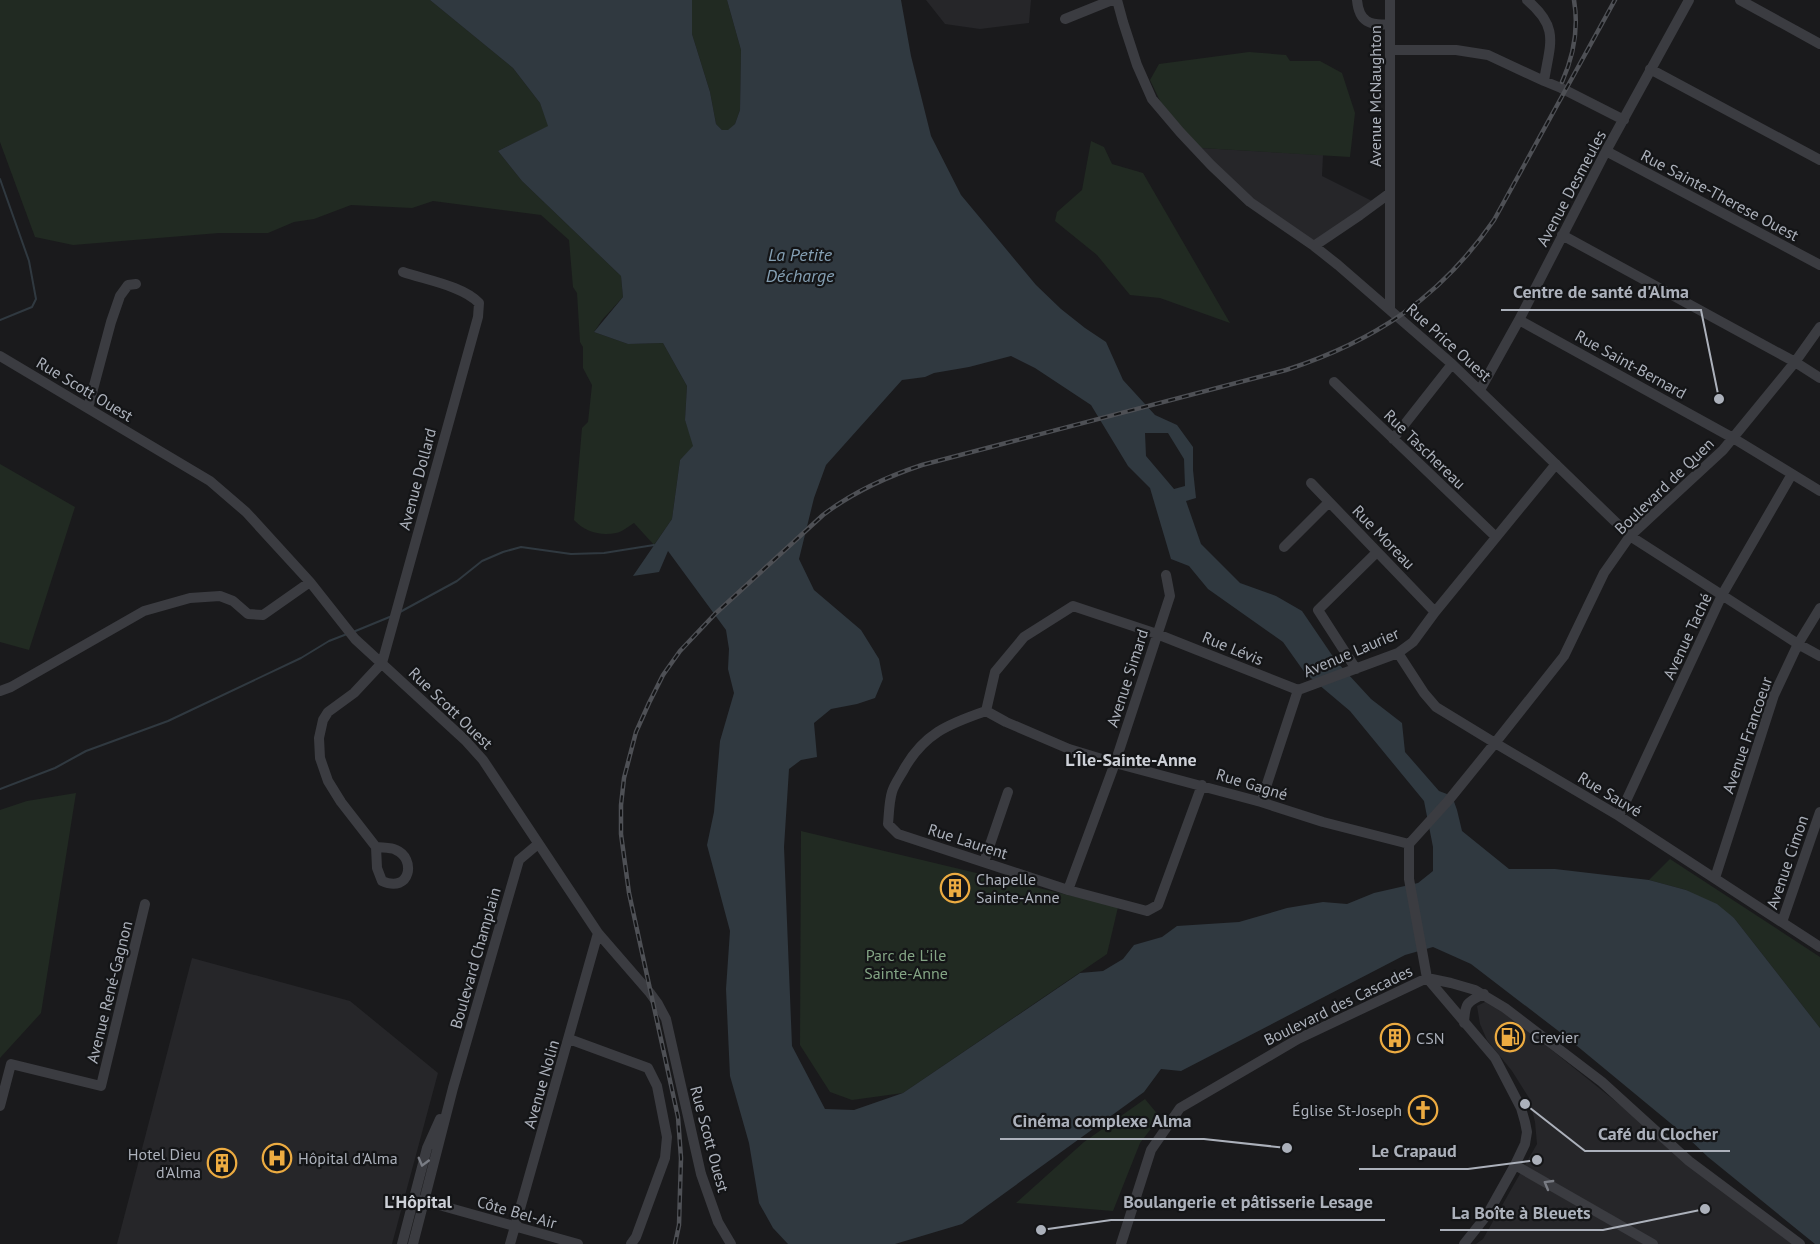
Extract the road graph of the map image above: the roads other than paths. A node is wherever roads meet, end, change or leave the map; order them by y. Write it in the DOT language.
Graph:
graph roads {
  1 [pos="1112,0"];
  2 [pos="1117,0"];
  3 [pos="1357,0"];
  4 [pos="1390,0"];
  5 [pos="1527,0"];
  6 [pos="1689,0"];
  7 [pos="1740,0"];
  8 [pos="1065,19"];
  9 [pos="1390,24"];
  10 [pos="1820,44"];
  11 [pos="1391,50"];
  12 [pos="1650,69"];
  13 [pos="1544,81"];
  14 [pos="1624,120"];
  15 [pos="1606,151"];
  16 [pos="1820,160"];
  17 [pos="1390,193"];
  18 [pos="1562,236"];
  19 [pos="1314,246"];
  20 [pos="1820,265"];
  21 [pos="403,272"];
  22 [pos="136,284"];
  23 [pos="1390,309"];
  24 [pos="1519,320"];
  25 [pos="1820,327"];
  26 [pos="0,356"];
  27 [pos="1795,362"];
  28 [pos="1452,364"];
  29 [pos="1820,378"];
  30 [pos="1334,382"];
  31 [pos="1480,390"];
  32 [pos="88,408"];
  33 [pos="1733,438"];
  34 [pos="1393,439"];
  35 [pos="1556,464"];
  36 [pos="1792,474"];
  37 [pos="1311,483"];
  38 [pos="1820,491"];
  39 [pos="1329,502"];
  40 [pos="1630,536"];
  41 [pos="1496,537"];
  42 [pos="1284,547"];
  43 [pos="1377,552"];
  44 [pos="1166,575"];
  45 [pos="310,582"];
  46 [pos="1722,595"];
  47 [pos="1820,608"];
  48 [pos="1435,612"];
  49 [pos="1157,634"];
  50 [pos="1798,644"];
  51 [pos="1398,653"];
  52 [pos="1820,656"];
  53 [pos="382,663"];
  54 [pos="1356,669"];
  55 [pos="1298,690"];
  56 [pos="0,691"];
  57 [pos="986,711"];
  58 [pos="1495,743"];
  59 [pos="1114,763"];
  60 [pos="1202,785"];
  61 [pos="1008,792"];
  62 [pos="1261,802"];
  63 [pos="1820,812"];
  64 [pos="1619,816"];
  65 [pos="538,844"];
  66 [pos="1409,844"];
  67 [pos="376,847"];
  68 [pos="984,862"];
  69 [pos="1715,878"];
  70 [pos="1068,890"];
  71 [pos="145,904"];
  72 [pos="1782,922"];
  73 [pos="598,933"];
  74 [pos="1820,947"];
  75 [pos="1427,978"];
  76 [pos="1484,994"];
  77 [pos="1464,1023"];
  78 [pos="569,1039"];
  79 [pos="0,1106"];
  80 [pos="1515,1165"];
  81 [pos="419,1199"];
  82 [pos="515,1227"];
  83 [pos="402,1244"];
  84 [pos="412,1244"];
  85 [pos="510,1244"];
  86 [pos="578,1244"];
  87 [pos="631,1244"];
  88 [pos="731,1244"];
  89 [pos="1121,1244"];
  90 [pos="1464,1244"];
  91 [pos="1653,1244"];
  92 [pos="1800,1244"];
  1 -- 8 [label="street"];
  2 -- 19 [label="street, Rue Price Ouest"];
  3 -- 9 [label="street"];
  4 -- 9 [label="street, Avenue McNaughton"];
  5 -- 13 [label="street"];
  6 -- 12 [label="street, Avenue Desmeules"];
  7 -- 10 [label="street"];
  9 -- 11 [label="street, Avenue McNaughton"];
  11 -- 13 [label="street"];
  11 -- 17 [label="street, Avenue McNaughton"];
  12 -- 14 [label="street, Avenue Desmeules"];
  12 -- 16 [label="street"];
  13 -- 14 [label="street"];
  14 -- 15 [label="street, Avenue Desmeules"];
  15 -- 18 [label="street, Avenue Desmeules"];
  15 -- 20 [label="street, Rue Sainte-Therese Ouest"];
  17 -- 19 [label="street"];
  17 -- 23 [label="street, Avenue McNaughton"];
  18 -- 24 [label="street, Avenue Desmeules"];
  18 -- 27 [label="street"];
  19 -- 23 [label="street, Rue Price Ouest"];
  21 -- 53 [label="street, Avenue Dollard"];
  22 -- 32 [label="street"];
  23 -- 28 [label="street, Rue Price Ouest"];
  24 -- 31 [label="street, Avenue Desmeules"];
  24 -- 33 [label="street, Rue Saint-Bernard"];
  25 -- 27 [label="street, Boulevard de Quen"];
  26 -- 32 [label="street, Rue Scott Ouest"];
  27 -- 29 [label="street"];
  27 -- 33 [label="street, Boulevard de Quen"];
  28 -- 31 [label="street, Rue Price Ouest"];
  28 -- 34 [label="street"];
  30 -- 34 [label="street, Rue Taschereau"];
  31 -- 35 [label="street, Rue Price Ouest"];
  32 -- 45 [label="street, Rue Scott Ouest"];
  33 -- 36 [label="street, Rue Saint-Bernard"];
  33 -- 40 [label="street, Boulevard de Quen"];
  34 -- 41 [label="street, Rue Taschereau"];
  35 -- 40 [label="street, Rue Price Ouest"];
  35 -- 41 [label="street, Avenue Laurier"];
  36 -- 38 [label="street, Rue Saint-Bernard"];
  36 -- 46 [label="street, Avenue Taché"];
  37 -- 39 [label="street, Rue Moreau"];
  39 -- 42 [label="street"];
  39 -- 43 [label="street, Rue Moreau"];
  40 -- 46 [label="street, Rue Price Ouest"];
  40 -- 58 [label="street, Boulevard de Quen"];
  41 -- 48 [label="street, Avenue Laurier"];
  43 -- 48 [label="street, Rue Moreau"];
  43 -- 54 [label="street"];
  44 -- 49 [label="street, Avenue Simard"];
  45 -- 53 [label="street, Rue Scott Ouest"];
  45 -- 56 [label="street"];
  46 -- 50 [label="street, Rue Price Ouest"];
  46 -- 64 [label="street, Avenue Taché"];
  47 -- 50 [label="street, Avenue Francoeur"];
  48 -- 51 [label="street, Avenue Laurier"];
  49 -- 55 [label="street, Rue Lévis"];
  49 -- 57 [label="street, Rue Lévis"];
  49 -- 59 [label="street, Avenue Simard"];
  50 -- 52 [label="street, Rue Price Ouest"];
  50 -- 69 [label="street, Avenue Francoeur"];
  51 -- 54 [label="street, Avenue Laurier"];
  51 -- 58 [label="street, Rue Sauvé"];
  53 -- 65 [label="street, Rue Scott Ouest"];
  53 -- 67 [label="street"];
  54 -- 55 [label="street, Avenue Laurier"];
  55 -- 62 [label="street, Avenue Laurier"];
  57 -- 59 [label="street, Rue Gagné"];
  57 -- 68 [label="street, Rue Laurent"];
  58 -- 64 [label="street, Rue Sauvé"];
  58 -- 66 [label="street, Boulevard de Quen"];
  59 -- 60 [label="street, Rue Gagné"];
  59 -- 70 [label="street, Avenue Simard"];
  60 -- 62 [label="street, Rue Gagné"];
  60 -- 70 [label="street, Rue Laurent"];
  61 -- 68 [label="street"];
  62 -- 66 [label="street, Rue Gagné"];
  63 -- 72 [label="street, Avenue Cimon"];
  64 -- 69 [label="street, Rue Sauvé"];
  65 -- 73 [label="street, Rue Scott Ouest"];
  65 -- 81 [label="street, Boulevard Champlain"];
  66 -- 75 [label="street"];
  68 -- 70 [label="street, Rue Laurent"];
  69 -- 72 [label="street, Rue Sauvé"];
  71 -- 79 [label="street, Avenue René-Gagnon"];
  72 -- 74 [label="street, Rue Sauvé"];
  73 -- 78 [label="street, Avenue Nolin"];
  73 -- 88 [label="street, Rue Scott Ouest"];
  75 -- 76 [label="street, Boulevard des Cascades"];
  75 -- 77 [label="street"];
  75 -- 89 [label="street, Boulevard des Cascades"];
  76 -- 77 [label="street"];
  76 -- 92 [label="street, Boulevard des Cascades"];
  77 -- 80 [label="street"];
  78 -- 82 [label="street, Avenue Nolin"];
  78 -- 87 [label="street"];
  80 -- 90 [label="street"];
  91 -- 80 [label="street, one-way"];
  81 -- 82 [label="street, Côte Bel-Air"];
  81 -- 83 [label="street, Boulevard Champlain"];
  81 -- 84 [label="street, Boulevard Champlain"];
  82 -- 85 [label="street, Avenue Nolin"];
  82 -- 86 [label="street, Côte Bel-Air"];
}
